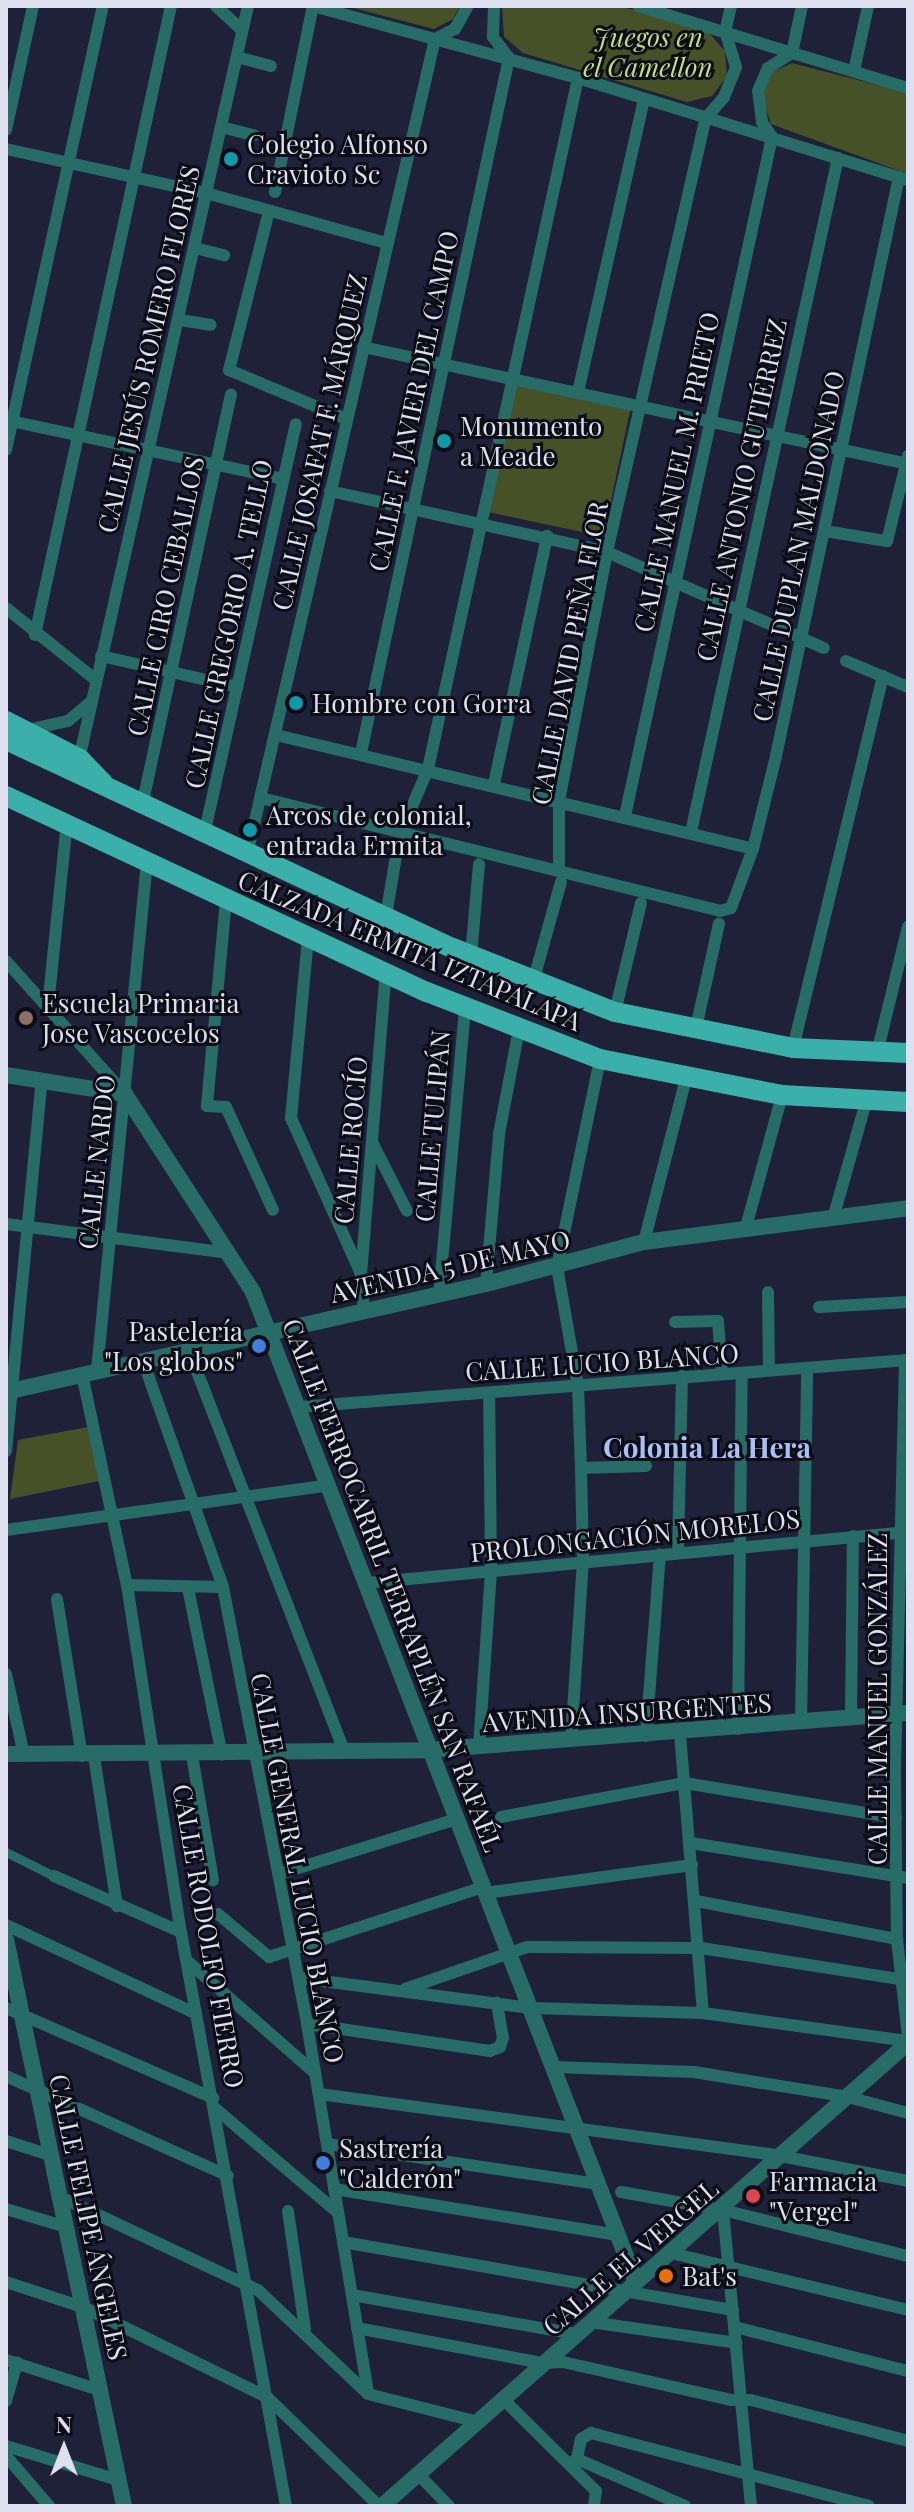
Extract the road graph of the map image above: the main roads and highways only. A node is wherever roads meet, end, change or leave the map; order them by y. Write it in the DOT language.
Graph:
graph roads {
  1 [pos="6,721"];
  2 [pos="6,740"];
  3 [pos="77,766"];
  4 [pos="6,796"];
  5 [pos="908,1053"];
  6 [pos="908,1102"];
  1 -- 3 [label="main road"];
  2 -- 3 [label="main road"];
  3 -- 5 [label="main road, CALZADA ERMITA IZTAPALAPA"];
  4 -- 6 [label="main road, CALZADA ERMITA IZTAPALAPA"];
}
